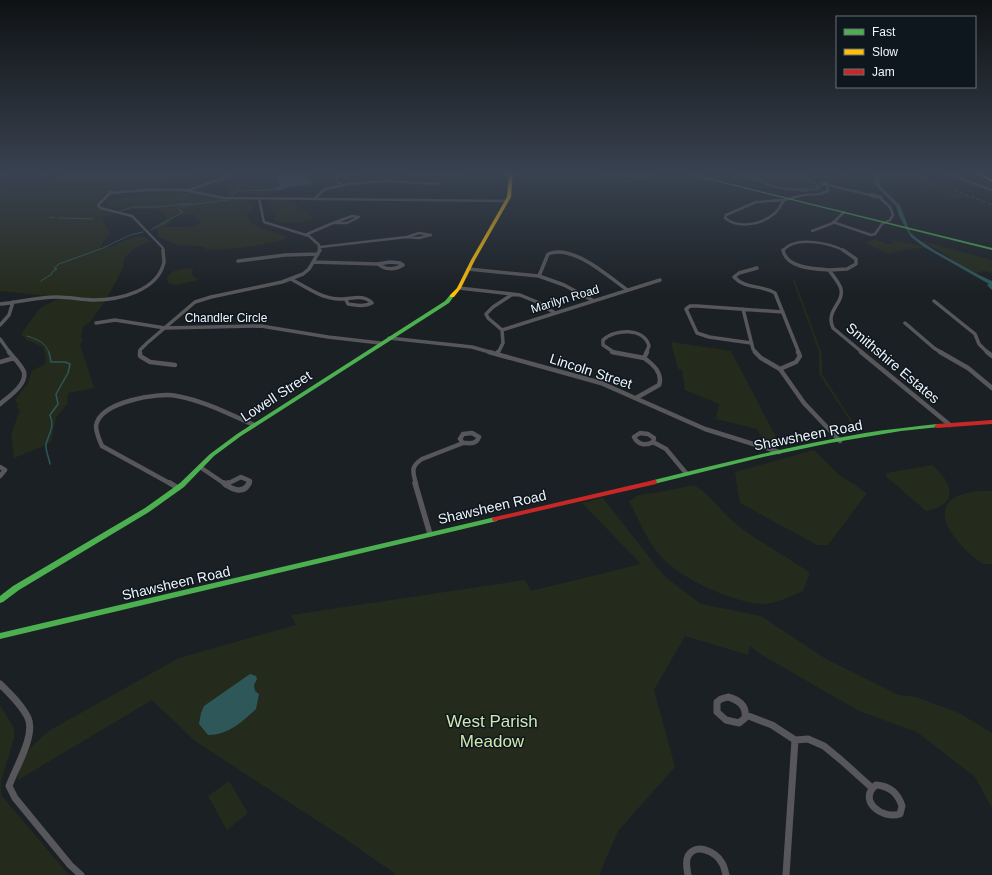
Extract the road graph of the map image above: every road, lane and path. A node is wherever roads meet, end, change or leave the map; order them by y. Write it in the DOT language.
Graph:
graph roads {
  1 [pos="119,213"];
  2 [pos="262,213"];
  3 [pos="500,213"];
  4 [pos="731,213"];
  5 [pos="774,213"];
  6 [pos="843,213"];
  7 [pos="847,213"];
  8 [pos="892,213"];
  9 [pos="833,222"];
  10 [pos="885,222"];
  11 [pos="333,223"];
  12 [pos="812,231"];
  13 [pos="305,235"];
  14 [pos="407,236"];
  15 [pos="320,247"];
  16 [pos="992,249"];
  17 [pos="318,254"];
  18 [pos="238,261"];
  19 [pos="313,262"];
  20 [pos="378,264"];
  21 [pos="757,268"];
  22 [pos="468,269"];
  23 [pos="829,270"];
  24 [pos="539,276"];
  25 [pos="291,279"];
  26 [pos="660,280"];
  27 [pos="459,288"];
  28 [pos="627,290"];
  29 [pos="513,294"];
  30 [pos="346,300"];
  31 [pos="594,301"];
  32 [pos="934,301"];
  33 [pos="13,302"];
  34 [pos="0,304"];
  35 [pos="743,309"];
  36 [pos="783,312"];
  37 [pos="555,313"];
  38 [pos="96,323"];
  39 [pos="905,323"];
  40 [pos="0,325"];
  41 [pos="166,328"];
  42 [pos="502,330"];
  43 [pos="389,338"];
  44 [pos="0,339"];
  45 [pos="751,343"];
  46 [pos="380,344"];
  47 [pos="497,354"];
  48 [pos="992,356"];
  49 [pos="14,358"];
  50 [pos="644,358"];
  51 [pos="0,362"];
  52 [pos="175,365"];
  53 [pos="780,369"];
  54 [pos="992,388"];
  55 [pos="636,398"];
  56 [pos="0,404"];
  57 [pos="992,422"];
  58 [pos="254,425"];
  59 [pos="950,425"];
  60 [pos="840,441"];
  61 [pos="653,442"];
  62 [pos="463,443"];
  63 [pos="779,452"];
  64 [pos="0,467"];
  65 [pos="200,467"];
  66 [pos="686,473"];
  67 [pos="0,476"];
  68 [pos="226,485"];
  69 [pos="178,488"];
  70 [pos="430,534"];
  71 [pos="16,588"];
  72 [pos="0,596"];
  73 [pos="0,600"];
  74 [pos="0,636"];
  75 [pos="0,684"];
  76 [pos="746,715"];
  77 [pos="795,740"];
  78 [pos="871,787"];
  79 [pos="81,875"];
  80 [pos="688,875"];
  81 [pos="726,875"];
  82 [pos="786,875"];
  1 -- 33 [label="street"];
  2 -- 13 [label="street"];
  3 -- 22 [label="main road, Lowell Street"];
  4 -- 5 [label="street"];
  6 -- 9 [label="street"];
  7 -- 10 [label="main road"];
  8 -- 10 [label="street"];
  9 -- 10 [label="street"];
  9 -- 12 [label="street"];
  10 -- 16 [label="main road"];
  11 -- 11 [label="street"];
  11 -- 13 [label="street"];
  13 -- 15 [label="street"];
  14 -- 14 [label="street"];
  14 -- 15 [label="street"];
  15 -- 17 [label="street"];
  17 -- 18 [label="street"];
  17 -- 19 [label="street"];
  19 -- 20 [label="street"];
  19 -- 25 [label="street"];
  20 -- 20 [label="street"];
  21 -- 36 [label="street"];
  22 -- 24 [label="street"];
  22 -- 27 [label="main road, Lowell Street"];
  23 -- 23 [label="street"];
  23 -- 59 [label="street, Smithshire Estates"];
  24 -- 28 [label="street"];
  24 -- 31 [label="street"];
  25 -- 30 [label="street"];
  25 -- 41 [label="street"];
  26 -- 28 [label="street, Marilyn Road"];
  27 -- 29 [label="street"];
  27 -- 43 [label="main road, Lowell Street"];
  28 -- 31 [label="street, Marilyn Road"];
  29 -- 37 [label="street"];
  29 -- 42 [label="street"];
  30 -- 30 [label="street"];
  31 -- 37 [label="street, Marilyn Road"];
  32 -- 48 [label="street"];
  33 -- 34 [label="street"];
  33 -- 40 [label="street"];
  35 -- 36 [label="street"];
  35 -- 45 [label="street"];
  35 -- 45 [label="street"];
  36 -- 53 [label="street"];
  37 -- 42 [label="street, Marilyn Road"];
  38 -- 41 [label="street, Chandler Circle"];
  39 -- 54 [label="street"];
  41 -- 46 [label="street, Chandler Circle"];
  41 -- 52 [label="street"];
  42 -- 47 [label="street"];
  43 -- 46 [label="main road, Lowell Street"];
  43 -- 47 [label="street, Lincoln Street"];
  44 -- 49 [label="street"];
  45 -- 53 [label="street"];
  46 -- 58 [label="main road, Lowell Street"];
  47 -- 55 [label="street, Lincoln Street"];
  49 -- 51 [label="street"];
  49 -- 56 [label="street"];
  50 -- 50 [label="street"];
  50 -- 55 [label="street"];
  53 -- 60 [label="street"];
  55 -- 63 [label="street, Lincoln Street"];
  57 -- 59 [label="main road, Shawsheen Road"];
  58 -- 65 [label="main road, Lowell Street"];
  58 -- 69 [label="street"];
  59 -- 60 [label="main road, Shawsheen Road"];
  60 -- 63 [label="main road, Shawsheen Road"];
  61 -- 66 [label="street"];
  62 -- 70 [label="street"];
  63 -- 66 [label="main road, Shawsheen Road"];
  64 -- 67 [label="street"];
  65 -- 68 [label="street"];
  65 -- 69 [label="main road, Lowell Street"];
  66 -- 70 [label="main road, Shawsheen Road"];
  69 -- 71 [label="main road, Lowell Street"];
  70 -- 74 [label="main road, Shawsheen Road"];
  71 -- 72 [label="main road"];
  71 -- 73 [label="main road, Lowell Street"];
  75 -- 79 [label="street"];
  76 -- 76 [label="street"];
  76 -- 77 [label="street"];
  77 -- 78 [label="street"];
  77 -- 82 [label="street"];
  78 -- 78 [label="street"];
  80 -- 81 [label="street"];
}
